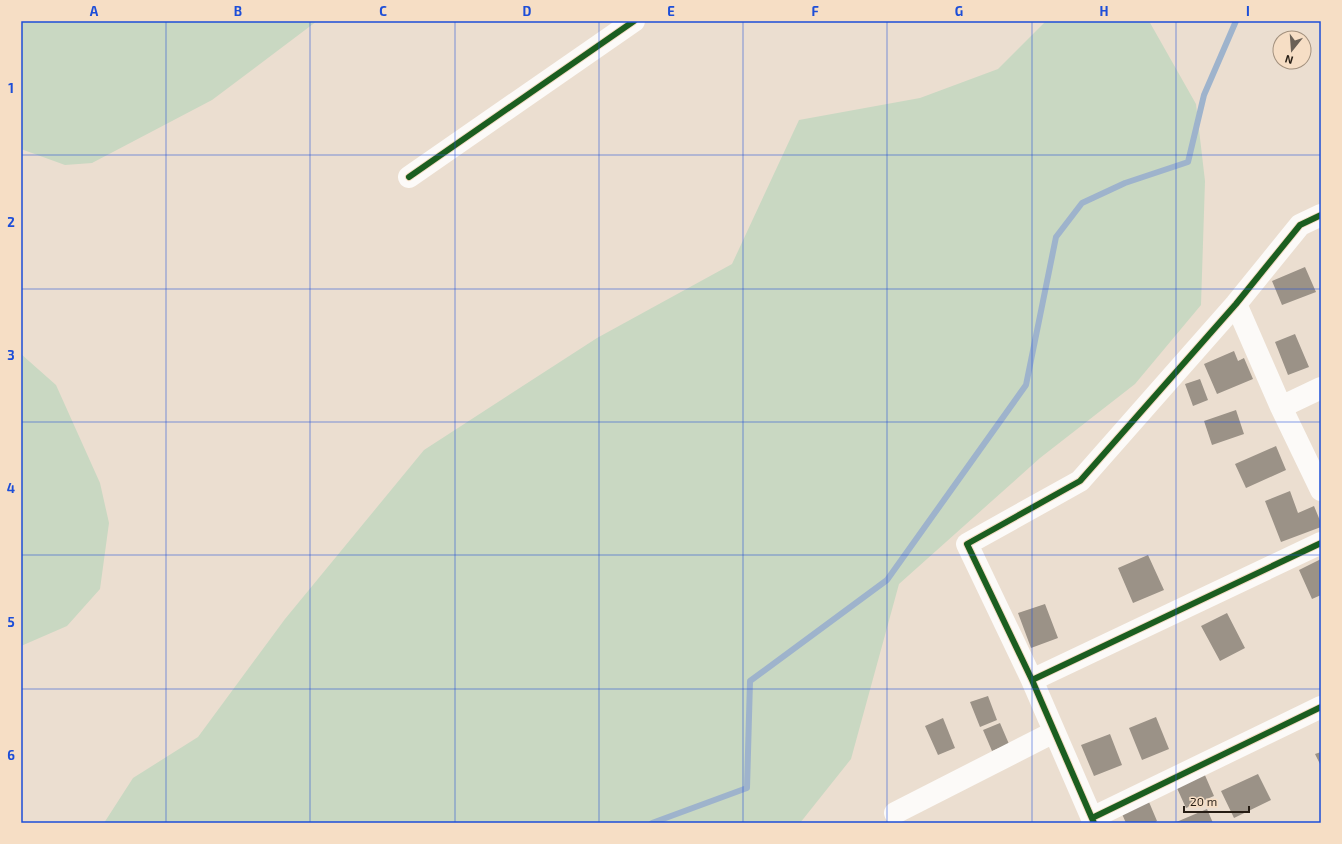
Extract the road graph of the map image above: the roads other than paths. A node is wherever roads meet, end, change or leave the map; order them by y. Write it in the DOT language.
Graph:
graph roads {
  1 [pos="634,21"];
  2 [pos="409,177"];
  3 [pos="1321,215"];
  4 [pos="1236,304"];
  5 [pos="1321,388"];
  6 [pos="1282,407"];
  7 [pos="1321,490"];
  8 [pos="1321,543"];
  9 [pos="1032,680"];
  10 [pos="1321,707"];
  11 [pos="1054,732"];
  12 [pos="895,814"];
  13 [pos="1093,821"];
  1 -- 2 [label="street"];
  3 -- 4 [label="street"];
  4 -- 6 [label="street"];
  4 -- 9 [label="street"];
  5 -- 6 [label="street"];
  6 -- 7 [label="street"];
  8 -- 9 [label="street"];
  9 -- 11 [label="street"];
  10 -- 13 [label="street"];
  11 -- 12 [label="street"];
  11 -- 13 [label="street"];
}
